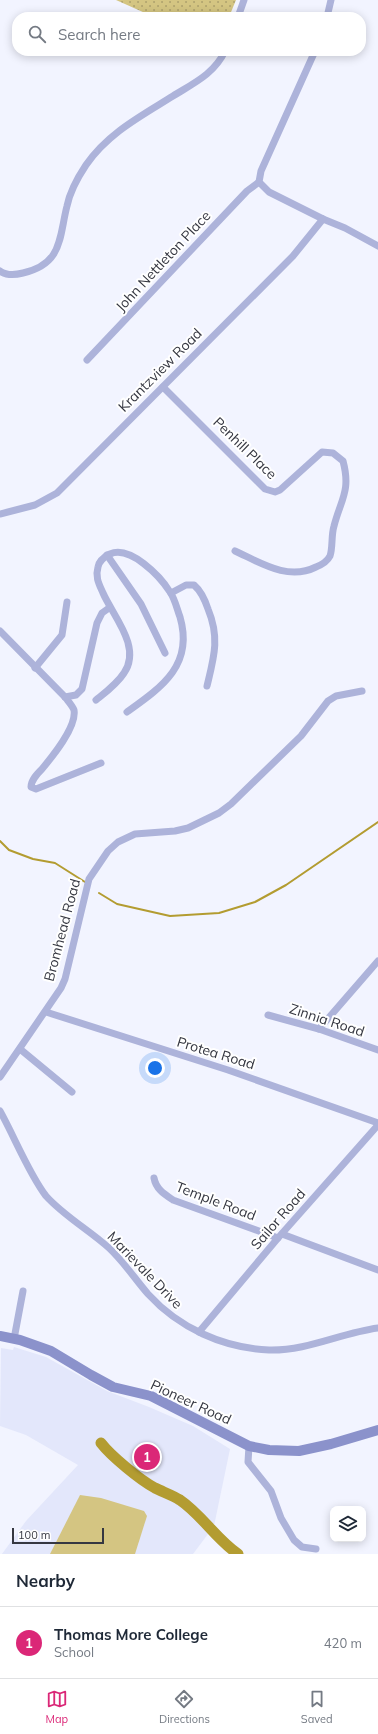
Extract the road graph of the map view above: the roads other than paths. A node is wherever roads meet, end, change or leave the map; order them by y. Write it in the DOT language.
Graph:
graph roads {
  1 [pos="244,0"];
  2 [pos="331,0"];
  3 [pos="240,12"];
  4 [pos="328,12"];
  5 [pos="222,56"];
  6 [pos="313,56"];
  7 [pos="260,182"];
  8 [pos="323,220"];
  9 [pos="378,246"];
  10 [pos="0,271"];
  11 [pos="87,360"];
  12 [pos="163,387"];
  13 [pos="0,514"];
  14 [pos="235,551"];
  15 [pos="107,555"];
  16 [pos="171,593"];
  17 [pos="67,602"];
  18 [pos="110,608"];
  19 [pos="0,631"];
  20 [pos="165,653"];
  21 [pos="35,668"];
  22 [pos="207,686"];
  23 [pos="362,691"];
  24 [pos="65,697"];
  25 [pos="96,700"];
  26 [pos="127,712"];
  27 [pos="101,763"];
  28 [pos="378,961"];
  29 [pos="46,1012"];
  30 [pos="268,1015"];
  31 [pos="320,1029"];
  32 [pos="20,1049"];
  33 [pos="378,1050"];
  34 [pos="0,1076"];
  35 [pos="72,1092"];
  36 [pos="0,1111"];
  37 [pos="378,1124"];
  38 [pos="154,1178"];
  39 [pos="280,1236"];
  40 [pos="378,1270"];
  41 [pos="23,1291"];
  42 [pos="207,1320"];
  43 [pos="378,1328"];
  44 [pos="199,1332"];
  45 [pos="0,1336"];
  46 [pos="212,1337"];
  47 [pos="14,1339"];
  48 [pos="378,1430"];
  49 [pos="249,1446"];
  50 [pos="316,1549"];
  1 -- 3 [label="street"];
  2 -- 4 [label="street"];
  5 -- 10 [label="street"];
  6 -- 7 [label="street"];
  7 -- 8 [label="street"];
  7 -- 11 [label="street, John Nettleton Place"];
  8 -- 9 [label="street"];
  8 -- 12 [label="street, Krantzview Road"];
  12 -- 13 [label="street, Krantzview Road"];
  12 -- 14 [label="street, Penhill Place"];
  15 -- 16 [label="street"];
  15 -- 18 [label="street"];
  15 -- 20 [label="street"];
  16 -- 22 [label="street"];
  16 -- 26 [label="street"];
  17 -- 21 [label="street"];
  18 -- 24 [label="street"];
  18 -- 25 [label="street"];
  19 -- 21 [label="street"];
  21 -- 24 [label="street"];
  23 -- 29 [label="street, Bromhead Road"];
  24 -- 27 [label="street"];
  28 -- 31 [label="street"];
  29 -- 32 [label="street, Bromhead Road"];
  29 -- 37 [label="street, Protea Road"];
  30 -- 31 [label="street, Zinnia Road"];
  31 -- 33 [label="street, Zinnia Road"];
  32 -- 34 [label="street, Bromhead Road"];
  32 -- 35 [label="street"];
  36 -- 44 [label="street, Marievale Drive"];
  37 -- 39 [label="street, Sailor Road"];
  38 -- 39 [label="street, Temple Road"];
  39 -- 40 [label="street, Temple Road"];
  39 -- 42 [label="street, Sailor Road"];
  41 -- 47 [label="street"];
  42 -- 44 [label="street, Sailor Road"];
  42 -- 46 [label="street"];
  43 -- 46 [label="street, Marievale Drive"];
  44 -- 46 [label="street, Marievale Drive"];
  45 -- 47 [label="main road, Pioneer Road"];
  47 -- 49 [label="main road, Pioneer Road"];
  48 -- 49 [label="main road, Pioneer Road"];
  49 -- 50 [label="street"];
}
